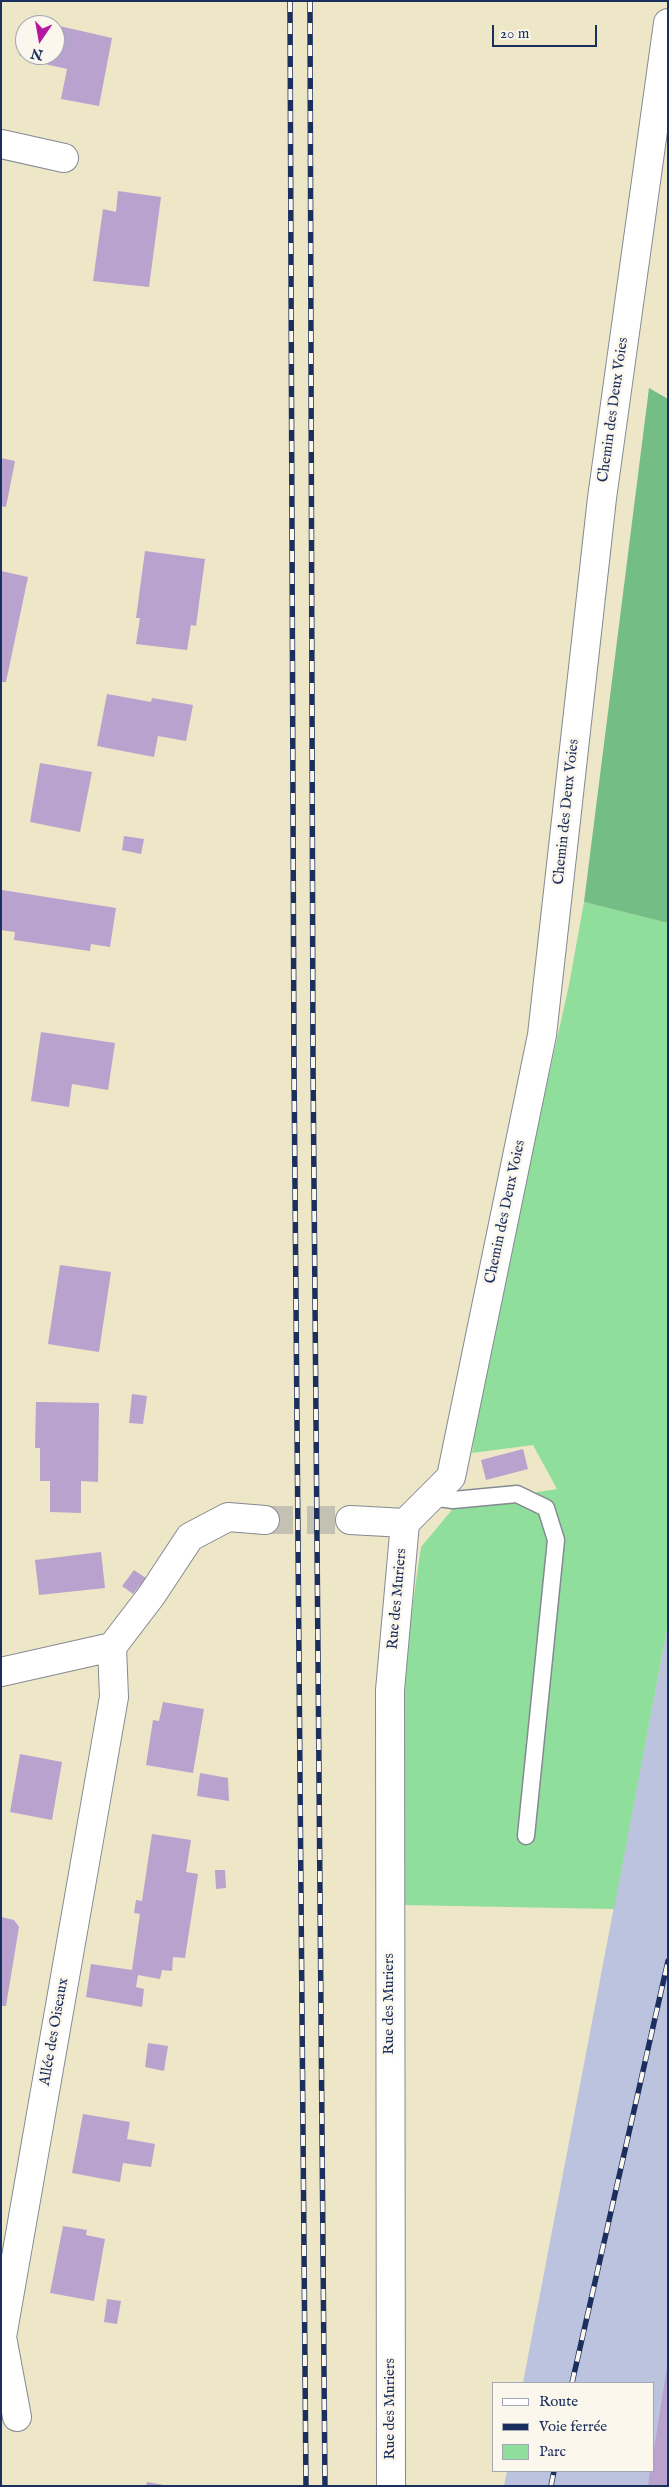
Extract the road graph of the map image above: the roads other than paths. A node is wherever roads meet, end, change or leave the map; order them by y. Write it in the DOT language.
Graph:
graph roads {
  1 [pos="668,23"];
  2 [pos="1,144"];
  3 [pos="64,158"];
  4 [pos="431,1497"];
  5 [pos="265,1520"];
  6 [pos="350,1520"];
  7 [pos="405,1523"];
  8 [pos="112,1647"];
  9 [pos="1,1672"];
  10 [pos="526,1836"];
  11 [pos="18,2417"];
  12 [pos="391,2486"];
  1 -- 4 [label="street, Chemin des Deux Voies"];
  2 -- 3 [label="street"];
  4 -- 7 [label="street, Chemin des Deux Voies"];
  4 -- 10 [label="lane"];
  5 -- 8 [label="street"];
  6 -- 7 [label="street"];
  7 -- 12 [label="street, Rue des Muriers"];
  8 -- 9 [label="street"];
  8 -- 11 [label="street, Allée des Oiseaux"];
}
